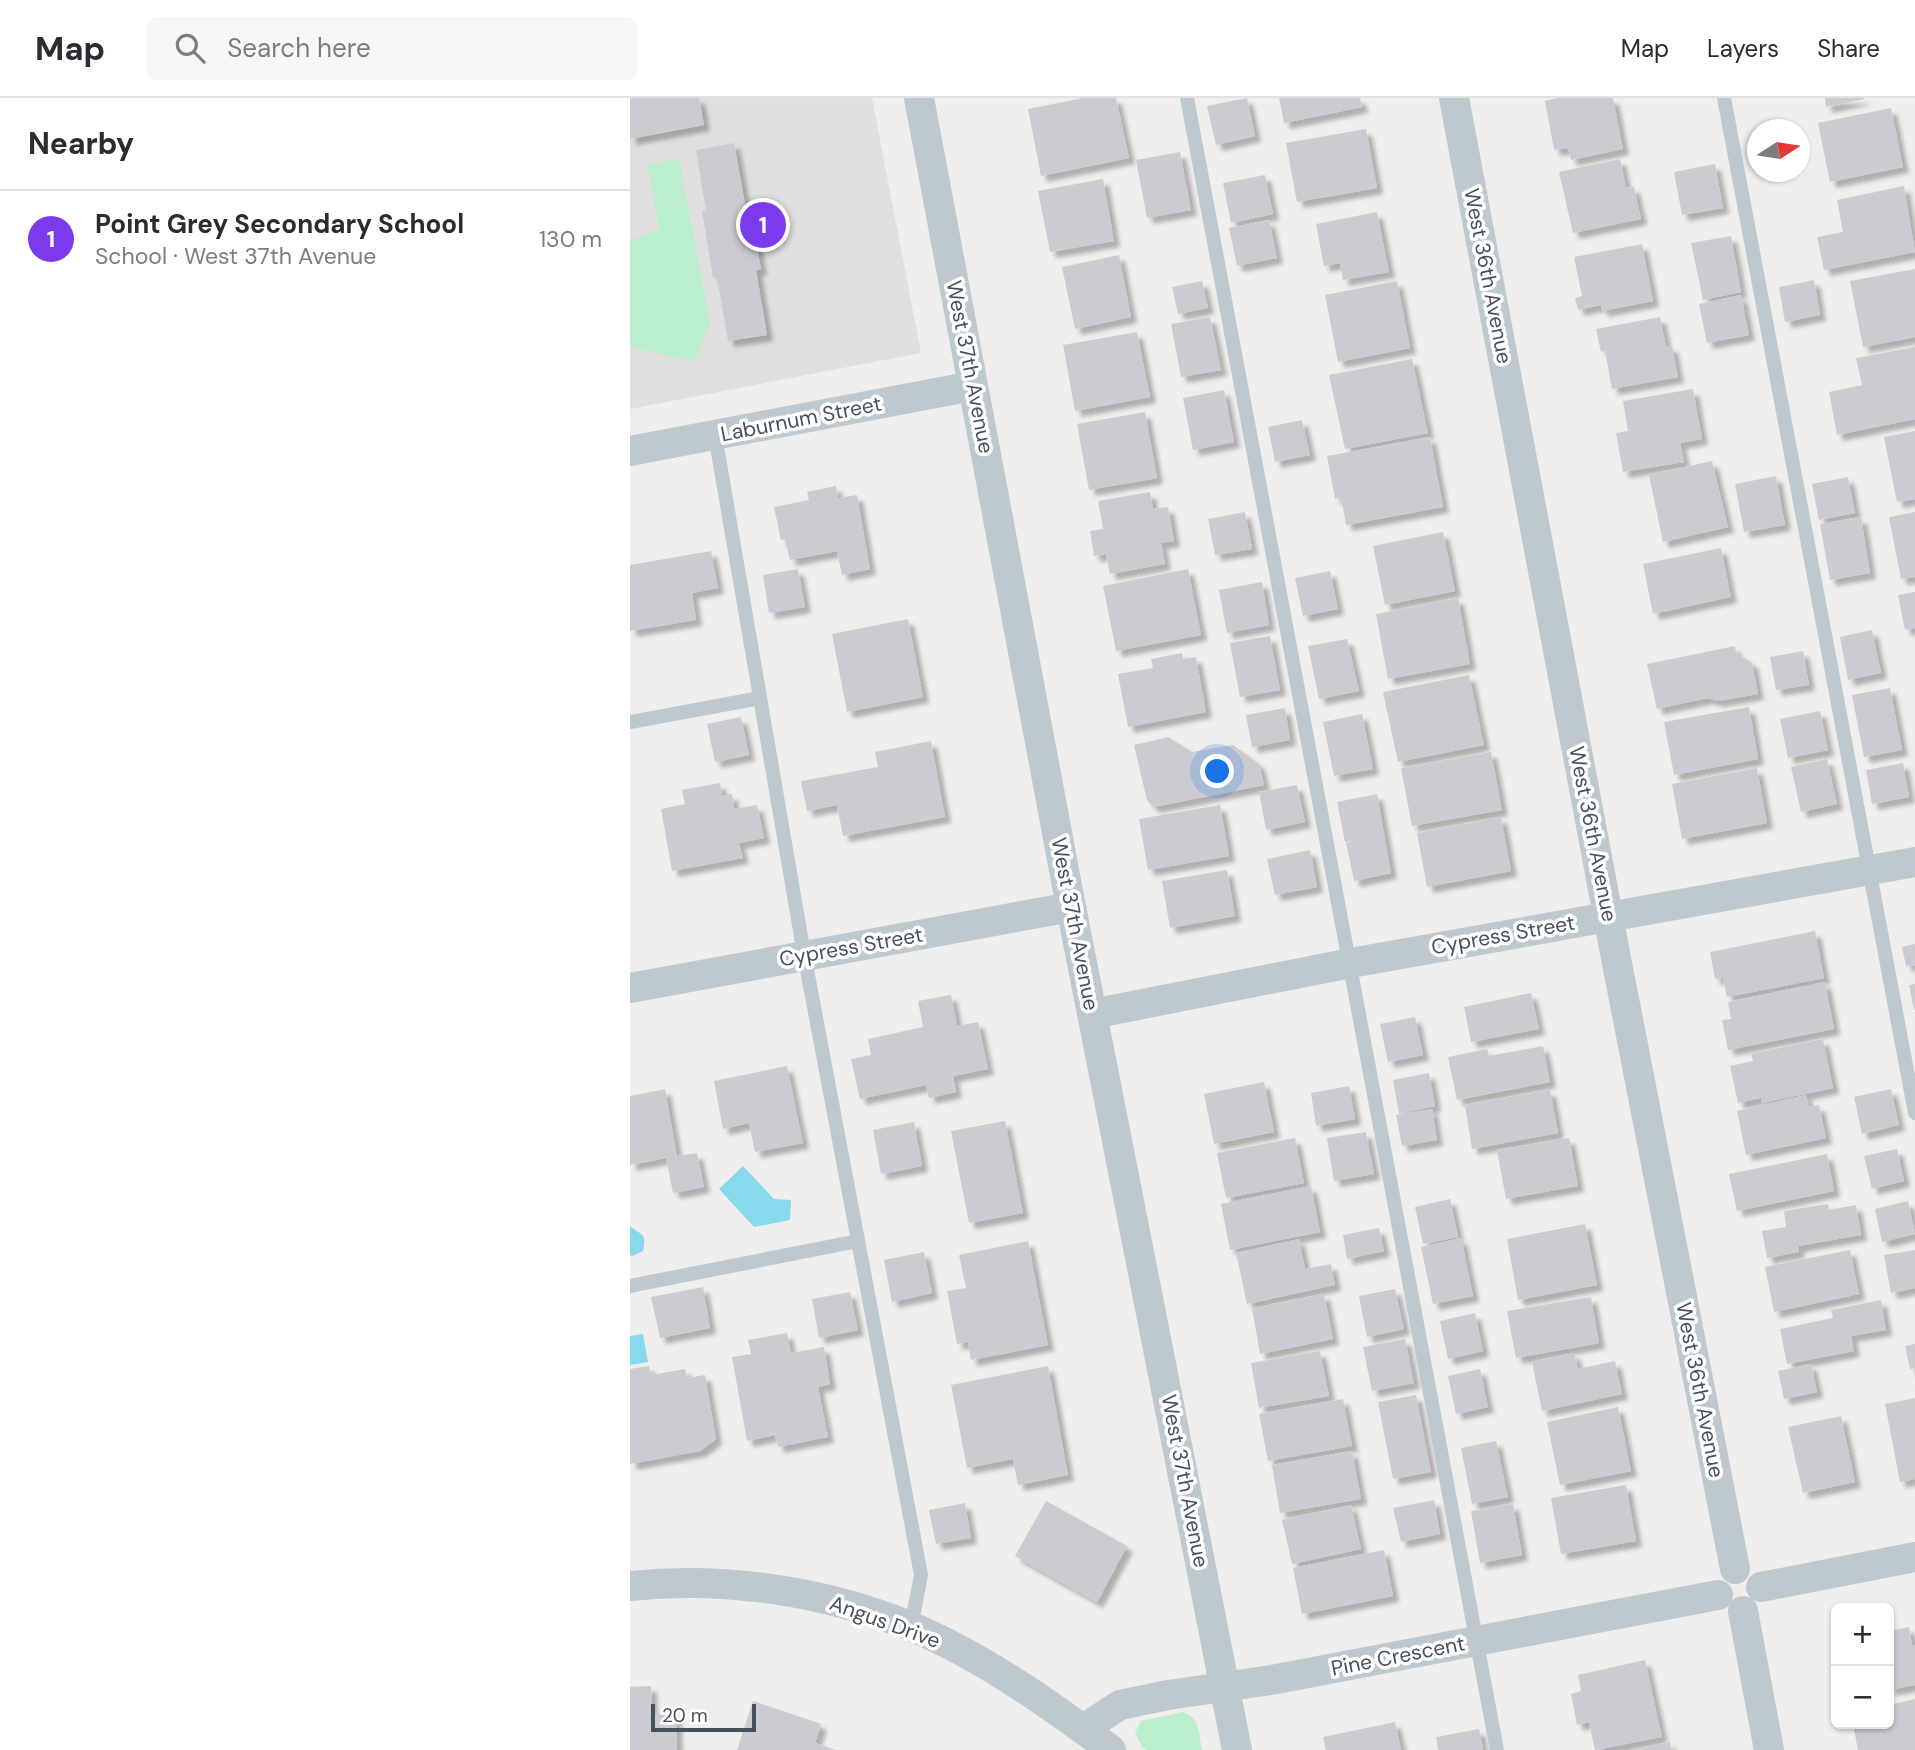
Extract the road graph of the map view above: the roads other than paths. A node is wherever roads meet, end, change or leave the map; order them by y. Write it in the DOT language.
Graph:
graph roads {
  1 [pos="919,98"];
  2 [pos="1187,98"];
  3 [pos="1454,98"];
  4 [pos="1724,98"];
  5 [pos="973,386"];
  6 [pos="715,435"];
  7 [pos="630,451"];
  8 [pos="760,698"];
  9 [pos="630,722"];
  10 [pos="1915,862"];
  11 [pos="1869,870"];
  12 [pos="1072,906"];
  13 [pos="1608,916"];
  14 [pos="804,954"];
  15 [pos="1351,963"];
  16 [pos="630,988"];
  17 [pos="1093,1014"];
  18 [pos="1915,1113"];
  19 [pos="858,1241"];
  20 [pos="630,1286"];
  21 [pos="1915,1557"];
  22 [pos="1735,1569"];
  23 [pos="630,1586"];
  24 [pos="1761,1587"];
  25 [pos="1718,1595"];
  26 [pos="1743,1611"];
  27 [pos="911,1627"];
  28 [pos="1477,1642"];
  29 [pos="1225,1687"];
  30 [pos="1083,1729"];
  31 [pos="1111,1750"];
  32 [pos="1237,1750"];
  33 [pos="1497,1750"];
  34 [pos="1769,1750"];
  1 -- 5 [label="street, West 37th Avenue"];
  2 -- 15 [label="lane"];
  3 -- 13 [label="street, West 36th Avenue"];
  4 -- 11 [label="lane"];
  5 -- 6 [label="street, Laburnum Street"];
  5 -- 12 [label="street, West 37th Avenue"];
  6 -- 7 [label="street, Laburnum Street"];
  6 -- 8 [label="lane"];
  8 -- 9 [label="lane"];
  8 -- 14 [label="lane"];
  10 -- 11 [label="street, Cypress Street"];
  11 -- 13 [label="street, Cypress Street"];
  11 -- 18 [label="lane"];
  12 -- 14 [label="street, Cypress Street"];
  12 -- 17 [label="street, West 37th Avenue"];
  13 -- 15 [label="street, Cypress Street"];
  13 -- 22 [label="street, West 36th Avenue"];
  14 -- 16 [label="street, Cypress Street"];
  14 -- 19 [label="lane"];
  15 -- 17 [label="street, Cypress Street"];
  15 -- 28 [label="lane"];
  17 -- 29 [label="street, West 37th Avenue"];
  19 -- 20 [label="lane"];
  19 -- 27 [label="lane"];
  21 -- 24 [label="street"];
  22 -- 24 [label="street"];
  22 -- 25 [label="street"];
  23 -- 27 [label="street, Angus Drive"];
  24 -- 26 [label="street"];
  25 -- 26 [label="street"];
  25 -- 28 [label="street, Pine Crescent"];
  26 -- 34 [label="street"];
  27 -- 30 [label="street, Angus Drive"];
  28 -- 29 [label="street, Pine Crescent"];
  28 -- 33 [label="lane"];
  29 -- 30 [label="street, Pine Crescent"];
  29 -- 32 [label="street, West 37th Avenue"];
  30 -- 31 [label="street, Angus Drive"];
}
